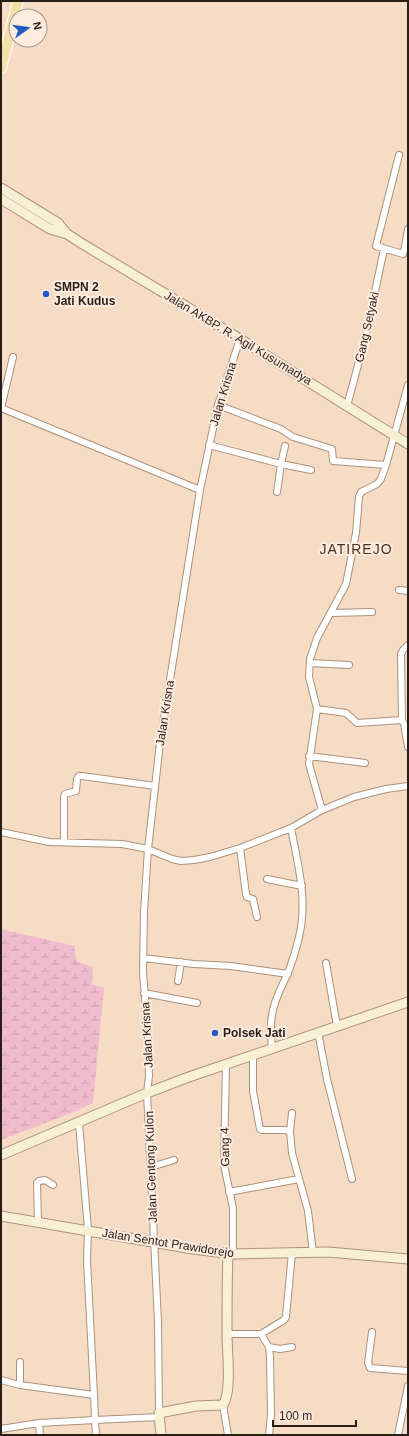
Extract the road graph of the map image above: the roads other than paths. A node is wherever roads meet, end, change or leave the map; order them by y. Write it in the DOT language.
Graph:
graph roads {
  1 [pos="18,1"];
  2 [pos="1,68"];
  3 [pos="399,155"];
  4 [pos="1,188"];
  5 [pos="2,200"];
  6 [pos="408,229"];
  7 [pos="67,234"];
  8 [pos="384,248"];
  9 [pos="405,255"];
  10 [pos="240,339"];
  11 [pos="13,357"];
  12 [pos="408,385"];
  13 [pos="218,405"];
  14 [pos="347,406"];
  15 [pos="1,408"];
  16 [pos="394,436"];
  17 [pos="408,444"];
  18 [pos="209,445"];
  19 [pos="285,446"];
  20 [pos="281,464"];
  21 [pos="386,465"];
  22 [pos="311,470"];
  23 [pos="200,490"];
  24 [pos="277,492"];
  25 [pos="399,590"];
  26 [pos="408,591"];
  27 [pos="372,612"];
  28 [pos="331,613"];
  29 [pos="408,644"];
  30 [pos="310,663"];
  31 [pos="349,665"];
  32 [pos="317,709"];
  33 [pos="402,720"];
  34 [pos="408,747"];
  35 [pos="309,756"];
  36 [pos="365,763"];
  37 [pos="155,786"];
  38 [pos="408,786"];
  39 [pos="322,810"];
  40 [pos="291,828"];
  41 [pos="1,832"];
  42 [pos="64,842"];
  43 [pos="240,848"];
  44 [pos="148,849"];
  45 [pos="267,880"];
  46 [pos="302,886"];
  47 [pos="257,917"];
  48 [pos="143,958"];
  49 [pos="181,962"];
  50 [pos="326,963"];
  51 [pos="288,974"];
  52 [pos="178,981"];
  53 [pos="144,993"];
  54 [pos="408,1002"];
  55 [pos="197,1003"];
  56 [pos="337,1026"];
  57 [pos="318,1032"];
  58 [pos="272,1048"];
  59 [pos="253,1055"];
  60 [pos="226,1064"];
  61 [pos="147,1093"];
  62 [pos="292,1113"];
  63 [pos="79,1123"];
  64 [pos="290,1131"];
  65 [pos="1,1155"];
  66 [pos="174,1160"];
  67 [pos="151,1167"];
  68 [pos="299,1179"];
  69 [pos="352,1179"];
  70 [pos="53,1185"];
  71 [pos="230,1192"];
  72 [pos="1,1216"];
  73 [pos="38,1222"];
  74 [pos="88,1230"];
  75 [pos="154,1242"];
  76 [pos="313,1252"];
  77 [pos="292,1253"];
  78 [pos="230,1254"];
  79 [pos="408,1259"];
  80 [pos="372,1332"];
  81 [pos="227,1334"];
  82 [pos="261,1334"];
  83 [pos="269,1347"];
  84 [pos="292,1347"];
  85 [pos="20,1362"];
  86 [pos="408,1371"];
  87 [pos="1,1380"];
  88 [pos="20,1385"];
  89 [pos="408,1386"];
  90 [pos="94,1395"];
  91 [pos="223,1405"];
  92 [pos="406,1409"];
  93 [pos="159,1415"];
  94 [pos="95,1420"];
  95 [pos="40,1423"];
  96 [pos="1,1429"];
  97 [pos="40,1435"];
  98 [pos="96,1435"];
  99 [pos="161,1435"];
  100 [pos="228,1435"];
  101 [pos="269,1435"];
  102 [pos="398,1435"];
  1 -- 2 [label="main road"];
  3 -- 8 [label="street"];
  4 -- 7 [label="main road, Jalan AKBP. R. Agil Kusumadya"];
  5 -- 7 [label="main road, Jalan AKBP. R. Agil Kusumadya"];
  6 -- 9 [label="street"];
  7 -- 10 [label="main road, Jalan AKBP. R. Agil Kusumadya"];
  8 -- 9 [label="street"];
  8 -- 14 [label="street, Gang Setyaki"];
  10 -- 13 [label="street, Jalan Krisna"];
  10 -- 14 [label="main road, Jalan AKBP. R. Agil Kusumadya"];
  11 -- 15 [label="street"];
  12 -- 16 [label="street"];
  13 -- 18 [label="street, Jalan Krisna"];
  13 -- 21 [label="street"];
  14 -- 16 [label="main road, Jalan AKBP. R. Agil Kusumadya"];
  15 -- 23 [label="street"];
  16 -- 17 [label="main road, Jalan AKBP. R. Agil Kusumadya"];
  16 -- 21 [label="street"];
  18 -- 20 [label="street"];
  18 -- 23 [label="street, Jalan Krisna"];
  19 -- 20 [label="street"];
  20 -- 22 [label="street"];
  20 -- 24 [label="street"];
  21 -- 28 [label="street"];
  23 -- 37 [label="street, Jalan Krisna"];
  25 -- 26 [label="street"];
  27 -- 28 [label="street"];
  28 -- 30 [label="street"];
  29 -- 33 [label="street"];
  30 -- 31 [label="street"];
  30 -- 32 [label="street"];
  32 -- 33 [label="street"];
  32 -- 35 [label="street"];
  33 -- 34 [label="street"];
  35 -- 36 [label="street"];
  35 -- 39 [label="street"];
  37 -- 42 [label="street"];
  37 -- 44 [label="street, Jalan Krisna"];
  38 -- 39 [label="street"];
  39 -- 40 [label="street"];
  40 -- 43 [label="street"];
  40 -- 46 [label="street"];
  41 -- 42 [label="street"];
  42 -- 44 [label="street"];
  43 -- 44 [label="street"];
  43 -- 47 [label="street"];
  44 -- 48 [label="street, Jalan Krisna"];
  45 -- 46 [label="street"];
  46 -- 51 [label="street"];
  48 -- 49 [label="street"];
  48 -- 53 [label="street, Jalan Krisna"];
  49 -- 51 [label="street"];
  49 -- 52 [label="street"];
  50 -- 56 [label="street"];
  51 -- 58 [label="street"];
  53 -- 55 [label="street"];
  53 -- 61 [label="street, Jalan Krisna"];
  54 -- 56 [label="main road"];
  56 -- 57 [label="main road"];
  57 -- 58 [label="main road"];
  57 -- 69 [label="street"];
  58 -- 59 [label="main road"];
  59 -- 60 [label="main road"];
  59 -- 64 [label="street"];
  60 -- 61 [label="main road"];
  60 -- 71 [label="street, Gang 4"];
  61 -- 63 [label="main road"];
  61 -- 67 [label="street, Jalan Gentong Kulon"];
  62 -- 64 [label="street"];
  63 -- 65 [label="main road"];
  63 -- 74 [label="street"];
  64 -- 68 [label="street"];
  66 -- 67 [label="street"];
  67 -- 75 [label="street, Jalan Gentong Kulon"];
  68 -- 71 [label="street"];
  68 -- 76 [label="street"];
  70 -- 73 [label="street"];
  71 -- 78 [label="street, Gang 4"];
  72 -- 73 [label="main road, Jalan Sentot Prawidorejo"];
  73 -- 74 [label="main road, Jalan Sentot Prawidorejo"];
  74 -- 75 [label="main road, Jalan Sentot Prawidorejo"];
  74 -- 90 [label="street"];
  75 -- 78 [label="main road, Jalan Sentot Prawidorejo"];
  75 -- 93 [label="street, Jalan Gentong Kulon"];
  76 -- 77 [label="main road, Jalan Sentot Prawidorejo"];
  76 -- 79 [label="main road, Jalan Sentot Prawidorejo"];
  77 -- 78 [label="main road, Jalan Sentot Prawidorejo"];
  77 -- 82 [label="street"];
  78 -- 81 [label="main road"];
  80 -- 86 [label="street"];
  81 -- 82 [label="street"];
  81 -- 91 [label="main road"];
  82 -- 83 [label="street"];
  83 -- 84 [label="street"];
  83 -- 101 [label="street"];
  85 -- 88 [label="street"];
  87 -- 88 [label="street"];
  88 -- 90 [label="street"];
  89 -- 92 [label="street"];
  90 -- 94 [label="street"];
  91 -- 93 [label="main road"];
  91 -- 100 [label="street"];
  92 -- 102 [label="street"];
  93 -- 94 [label="street"];
  93 -- 99 [label="main road"];
  94 -- 95 [label="street"];
  94 -- 98 [label="street"];
  95 -- 96 [label="street"];
  95 -- 97 [label="street"];
}
